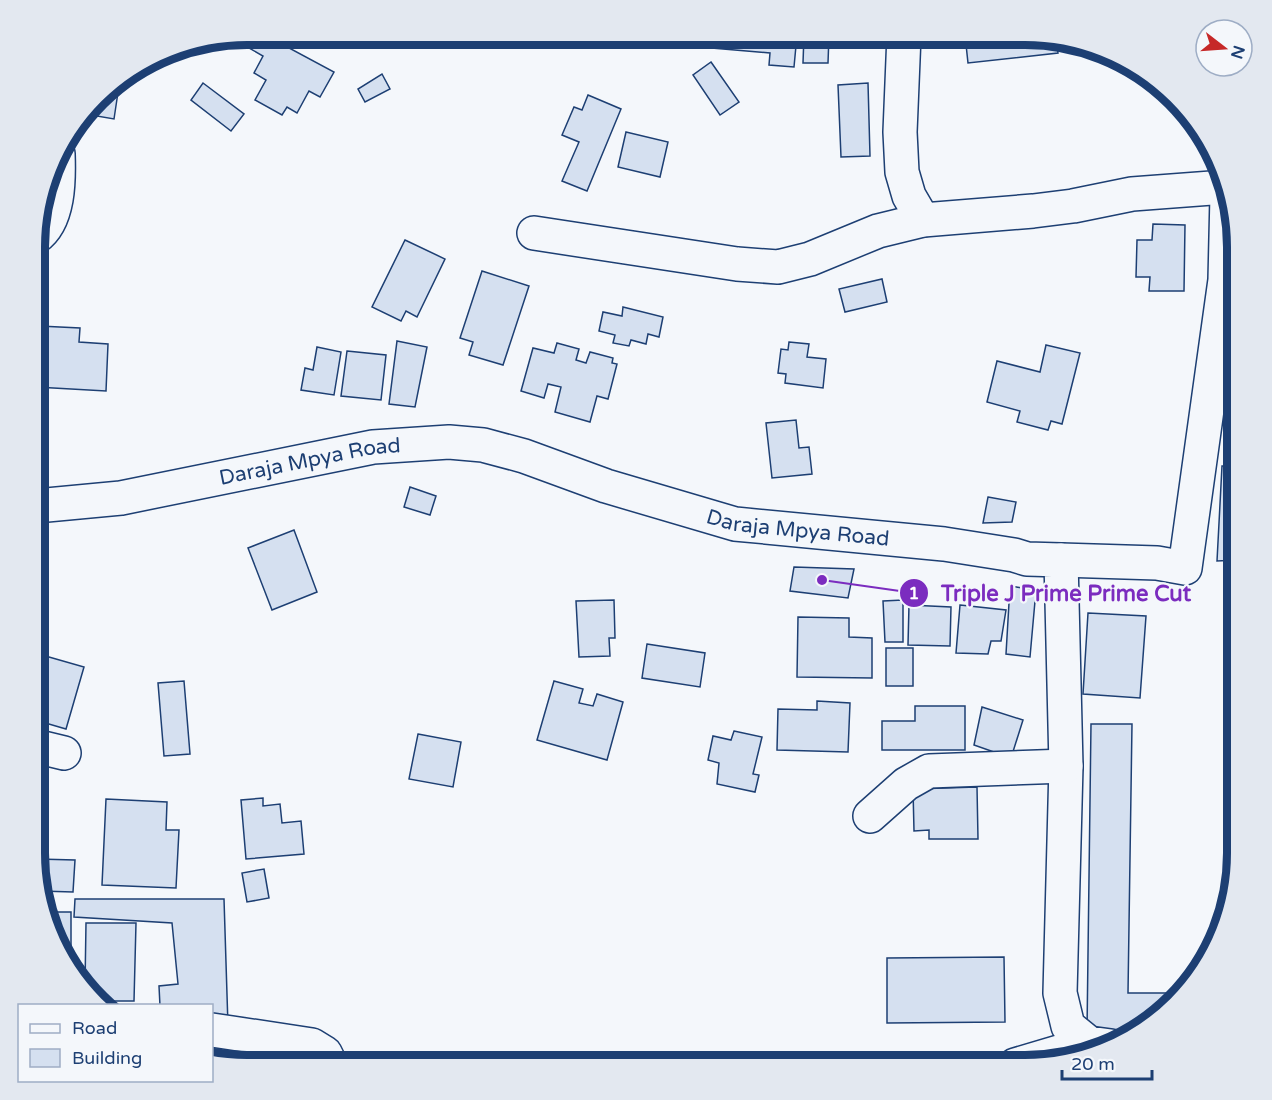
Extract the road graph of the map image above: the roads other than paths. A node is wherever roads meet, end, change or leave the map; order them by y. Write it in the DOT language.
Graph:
graph roads {
  1 [pos="904,45"];
  2 [pos="58,178"];
  3 [pos="1217,188"];
  4 [pos="923,220"];
  5 [pos="46,229"];
  6 [pos="1226,229"];
  7 [pos="534,233"];
  8 [pos="45,505"];
  9 [pos="1061,560"];
  10 [pos="1066,766"];
  11 [pos="870,816"];
  12 [pos="213,1030"];
  13 [pos="1095,1042"];
  14 [pos="326,1055"];
  1 -- 4 [label="street"];
  2 -- 5 [label="street"];
  3 -- 4 [label="street"];
  4 -- 7 [label="street"];
  6 -- 9 [label="street, Daraja Mpya Road"];
  8 -- 9 [label="street, Daraja Mpya Road"];
  9 -- 10 [label="street"];
  10 -- 11 [label="street"];
  10 -- 13 [label="street"];
  12 -- 14 [label="street"];
}
